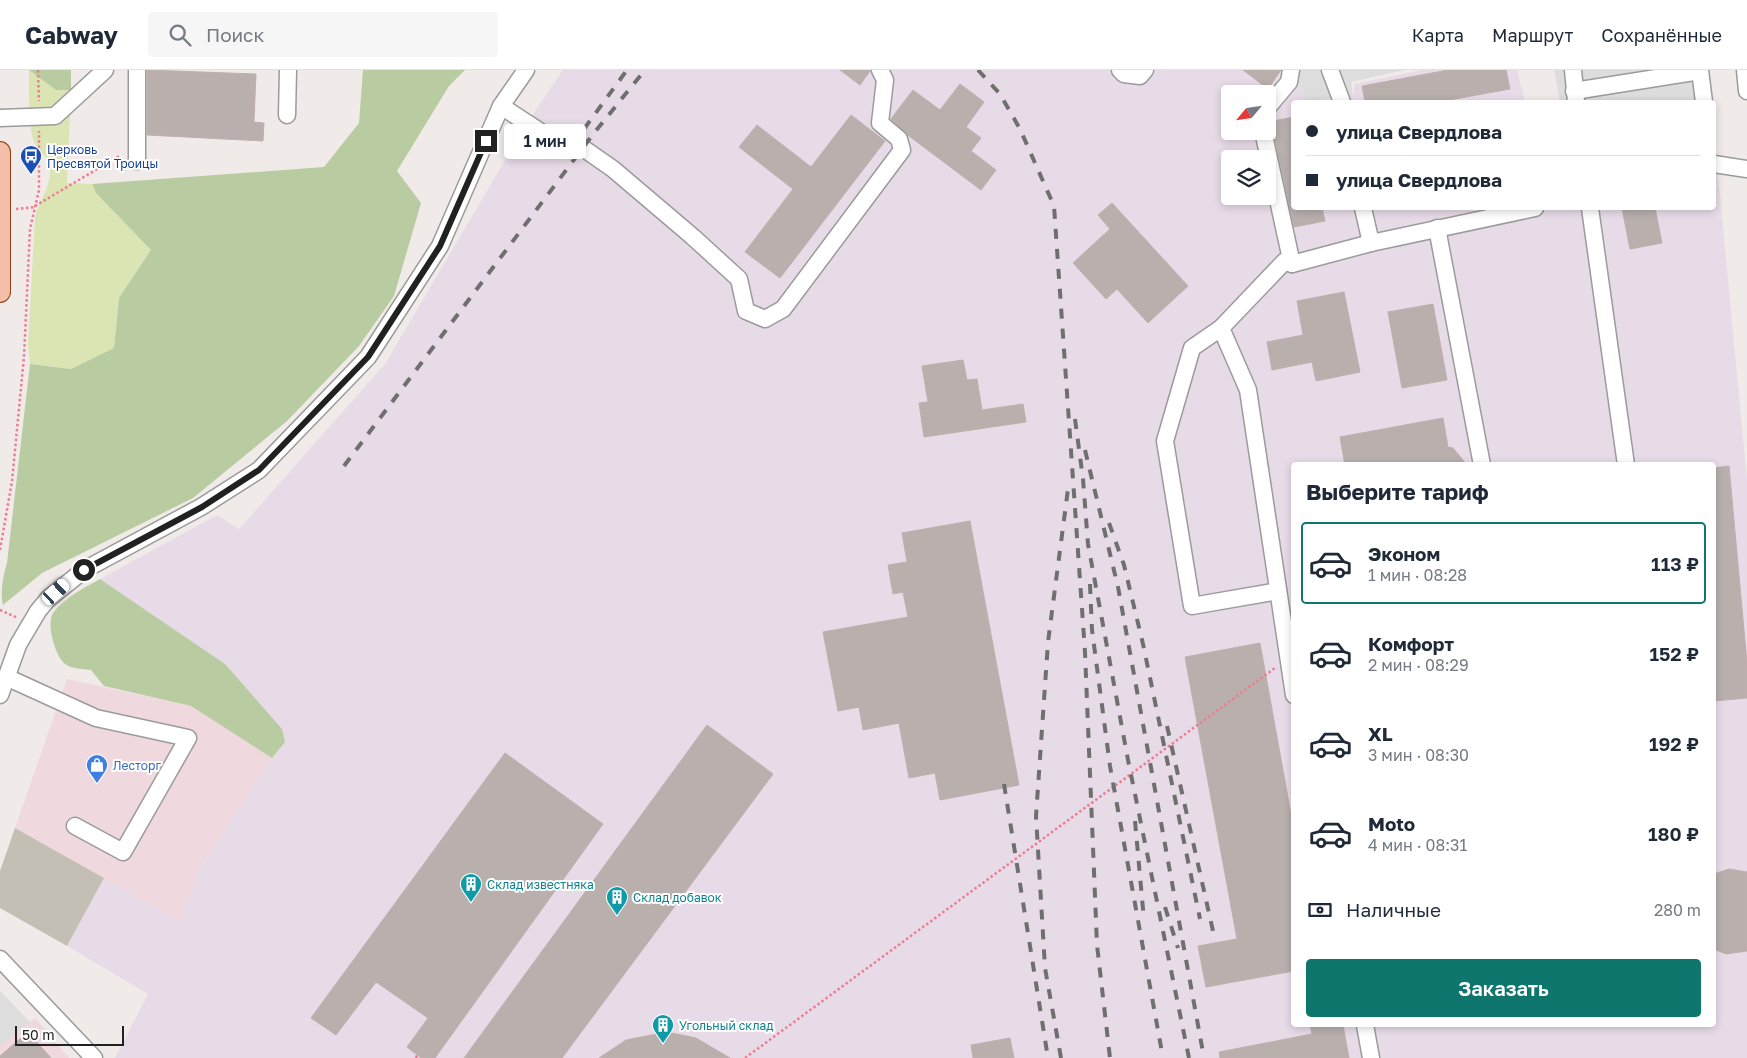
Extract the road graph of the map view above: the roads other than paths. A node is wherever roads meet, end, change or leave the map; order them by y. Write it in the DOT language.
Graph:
graph roads {
  1 [pos="105,70"];
  2 [pos="137,70"];
  3 [pos="288,70"];
  4 [pos="526,70"];
  5 [pos="880,70"];
  6 [pos="1120,70"];
  7 [pos="1145,70"];
  8 [pos="1291,70"];
  9 [pos="1573,70"];
  10 [pos="1700,70"];
  11 [pos="1745,70"];
  12 [pos="1333,71"];
  13 [pos="1747,91"];
  14 [pos="1276,97"];
  15 [pos="1575,97"];
  16 [pos="1341,100"];
  17 [pos="1704,100"];
  18 [pos="501,106"];
  19 [pos="287,115"];
  20 [pos="0,118"];
  21 [pos="1265,140"];
  22 [pos="0,152"];
  23 [pos="137,153"];
  24 [pos="1716,164"];
  25 [pos="1747,169"];
  26 [pos="1363,210"];
  27 [pos="1525,210"];
  28 [pos="1590,210"];
  29 [pos="1437,228"];
  30 [pos="1371,242"];
  31 [pos="1292,264"];
  32 [pos="0,292"];
  33 [pos="1221,328"];
  34 [pos="1481,462"];
  35 [pos="1626,462"];
  36 [pos="1278,591"];
  37 [pos="1291,676"];
  38 [pos="6,677"];
  39 [pos="0,695"];
  40 [pos="75,826"];
  41 [pos="0,960"];
  42 [pos="1365,1027"];
  43 [pos="94,1058"];
  44 [pos="1371,1058"];
  1 -- 20 [label="street"];
  2 -- 23 [label="street"];
  3 -- 19 [label="street"];
  4 -- 18 [label="street"];
  5 -- 18 [label="street"];
  6 -- 7 [label="street"];
  8 -- 14 [label="street"];
  9 -- 15 [label="street"];
  10 -- 15 [label="street"];
  10 -- 17 [label="street"];
  11 -- 13 [label="street"];
  12 -- 16 [label="street"];
  18 -- 38 [label="street"];
  21 -- 31 [label="street"];
  22 -- 32 [label="main road"];
  24 -- 25 [label="street"];
  26 -- 30 [label="street"];
  27 -- 29 [label="street"];
  28 -- 35 [label="street"];
  29 -- 30 [label="street"];
  29 -- 34 [label="street"];
  30 -- 31 [label="street"];
  31 -- 33 [label="street"];
  33 -- 36 [label="street"];
  33 -- 36 [label="street"];
  36 -- 37 [label="street"];
  38 -- 39 [label="street"];
  38 -- 40 [label="street"];
  41 -- 43 [label="street"];
  42 -- 44 [label="street"];
}
